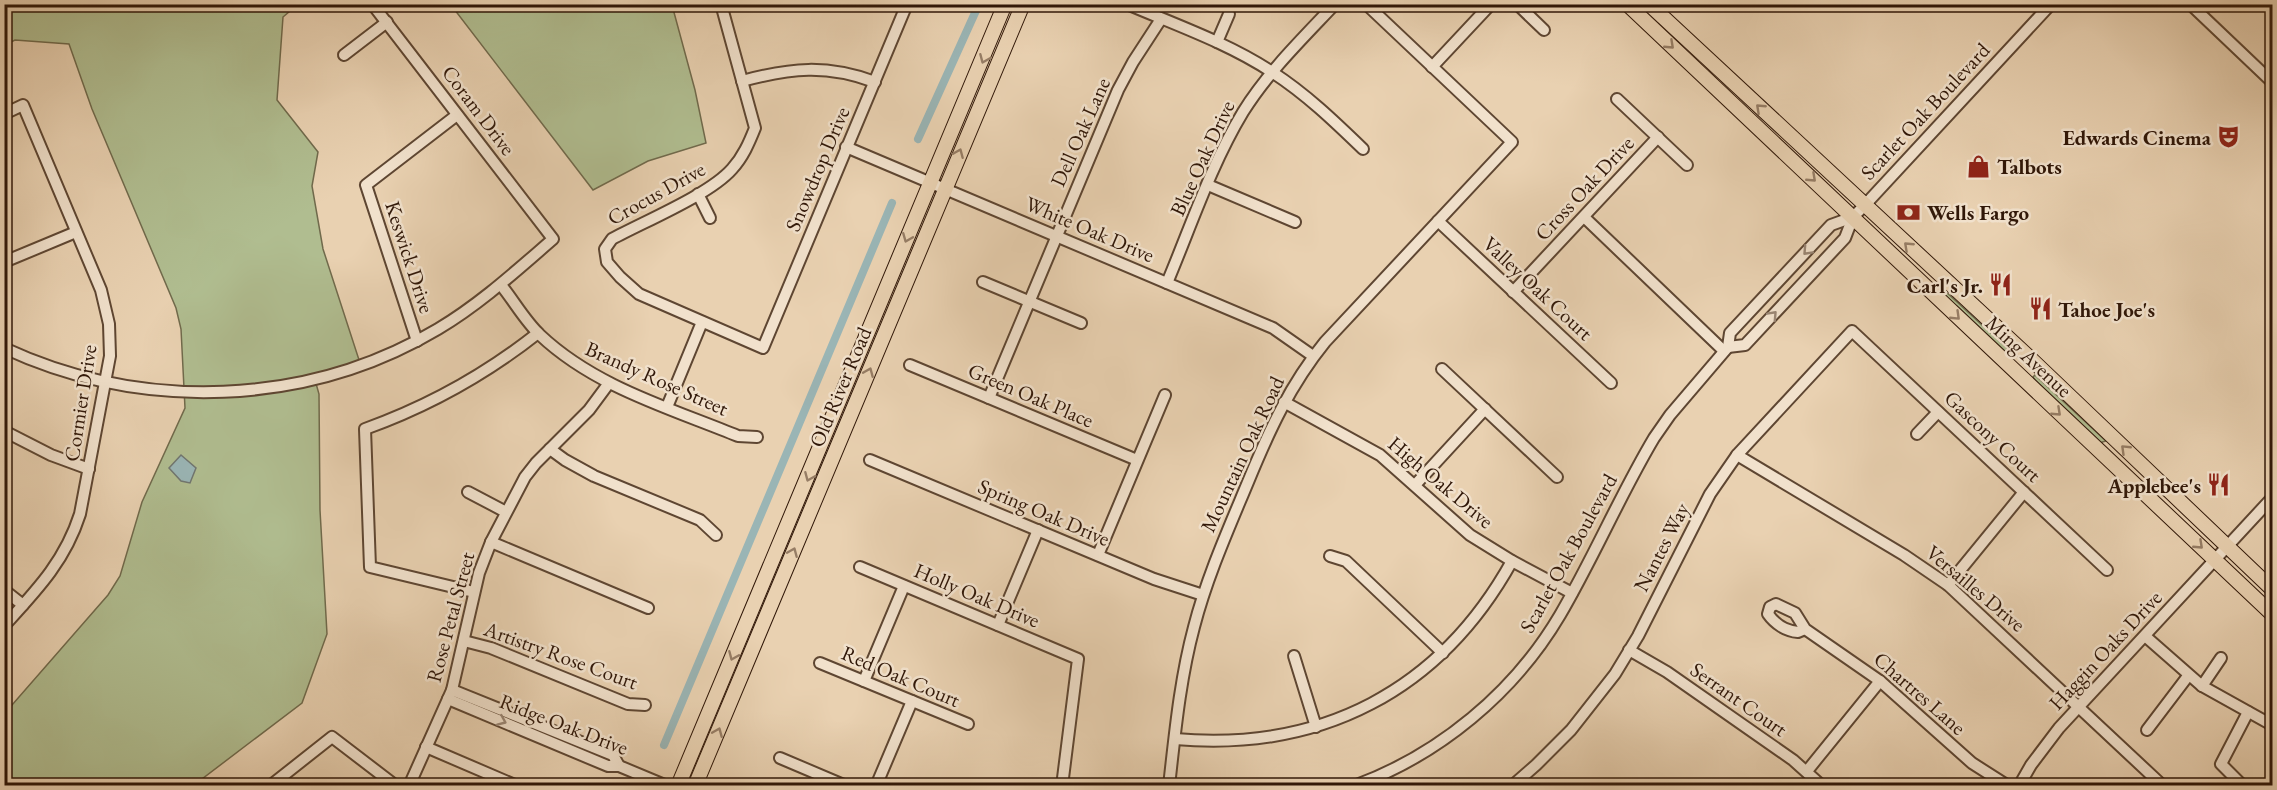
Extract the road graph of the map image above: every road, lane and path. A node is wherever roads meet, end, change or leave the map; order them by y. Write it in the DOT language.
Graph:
graph roads {
  1 [pos="721,4"];
  2 [pos="907,4"];
  3 [pos="1005,4"];
  4 [pos="1023,4"];
  5 [pos="1127,4"];
  6 [pos="1335,4"];
  7 [pos="1366,4"];
  8 [pos="1491,4"];
  9 [pos="1517,4"];
  10 [pos="1627,4"];
  11 [pos="1649,4"];
  12 [pos="2051,4"];
  13 [pos="2190,4"];
  14 [pos="374,5"];
  15 [pos="1229,14"];
  16 [pos="1161,19"];
  17 [pos="387,22"];
  18 [pos="1544,30"];
  19 [pos="1217,42"];
  20 [pos="344,55"];
  21 [pos="1432,67"];
  22 [pos="1272,72"];
  23 [pos="742,81"];
  24 [pos="875,81"];
  25 [pos="2272,82"];
  26 [pos="1617,99"];
  27 [pos="4,114"];
  28 [pos="458,114"];
  29 [pos="1658,137"];
  30 [pos="846,147"];
  31 [pos="1363,149"];
  32 [pos="1687,165"];
  33 [pos="930,182"];
  34 [pos="1208,185"];
  35 [pos="944,188"];
  36 [pos="698,194"];
  37 [pos="1864,206"];
  38 [pos="1584,217"];
  39 [pos="1853,217"];
  40 [pos="710,218"];
  41 [pos="1438,221"];
  42 [pos="1295,222"];
  43 [pos="76,232"];
  44 [pos="1056,237"];
  45 [pos="4,262"];
  46 [pos="983,282"];
  47 [pos="1167,283"];
  48 [pos="501,285"];
  49 [pos="1514,292"];
  50 [pos="1029,301"];
  51 [pos="702,322"];
  52 [pos="1081,323"];
  53 [pos="1852,331"];
  54 [pos="538,333"];
  55 [pos="417,341"];
  56 [pos="4,348"];
  57 [pos="1726,349"];
  58 [pos="1313,356"];
  59 [pos="910,365"];
  60 [pos="1442,369"];
  61 [pos="609,382"];
  62 [pos="106,383"];
  63 [pos="1611,383"];
  64 [pos="1165,395"];
  65 [pos="989,398"];
  66 [pos="1284,402"];
  67 [pos="667,407"];
  68 [pos="1485,409"];
  69 [pos="1938,412"];
  70 [pos="4,431"];
  71 [pos="1917,434"];
  72 [pos="757,437"];
  73 [pos="550,449"];
  74 [pos="1737,455"];
  75 [pos="870,460"];
  76 [pos="1137,460"];
  77 [pos="89,469"];
  78 [pos="1557,477"];
  79 [pos="1415,485"];
  80 [pos="468,492"];
  81 [pos="2024,492"];
  82 [pos="2272,498"];
  83 [pos="506,512"];
  84 [pos="1038,530"];
  85 [pos="716,535"];
  86 [pos="491,542"];
  87 [pos="2228,547"];
  88 [pos="1098,555"];
  89 [pos="1330,556"];
  90 [pos="2215,560"];
  91 [pos="1512,561"];
  92 [pos="860,567"];
  93 [pos="2107,570"];
  94 [pos="1947,585"];
  95 [pos="904,586"];
  96 [pos="2272,589"];
  97 [pos="4,590"];
  98 [pos="474,592"];
  99 [pos="1572,593"];
  100 [pos="1203,595"];
  101 [pos="22,605"];
  102 [pos="648,608"];
  103 [pos="2272,614"];
  104 [pos="4,626"];
  105 [pos="998,626"];
  106 [pos="1805,629"];
  107 [pos="2145,636"];
  108 [pos="464,641"];
  109 [pos="1629,650"];
  110 [pos="1443,653"];
  111 [pos="1294,656"];
  112 [pos="2221,657"];
  113 [pos="820,663"];
  114 [pos="2188,676"];
  115 [pos="864,681"];
  116 [pos="1880,681"];
  117 [pos="2202,686"];
  118 [pos="450,694"];
  119 [pos="912,701"];
  120 [pos="645,705"];
  121 [pos="2079,706"];
  122 [pos="2248,712"];
  123 [pos="968,724"];
  124 [pos="2272,725"];
  125 [pos="1316,727"];
  126 [pos="2147,730"];
  127 [pos="1175,739"];
  128 [pos="426,747"];
  129 [pos="780,758"];
  130 [pos="619,766"];
  131 [pos="1807,771"];
  132 [pos="270,786"];
  133 [pos="396,786"];
  134 [pos="409,786"];
  135 [pos="517,786"];
  136 [pos="667,786"];
  137 [pos="678,786"];
  138 [pos="695,786"];
  139 [pos="846,786"];
  140 [pos="876,786"];
  141 [pos="1062,786"];
  142 [pos="1169,786"];
  143 [pos="1354,786"];
  144 [pos="1512,786"];
  145 [pos="1822,786"];
  146 [pos="2008,786"];
  147 [pos="2019,786"];
  148 [pos="2163,786"];
  149 [pos="2243,786"];
  1 -- 23 [label="street, Crocus Drive"];
  2 -- 24 [label="street, Snowdrop Drive"];
  3 -- 33 [label="main road, Old River Road, one-way"];
  35 -- 4 [label="main road, Old River Road, one-way"];
  5 -- 16 [label="street"];
  6 -- 22 [label="street, Blue Oak Drive"];
  7 -- 21 [label="street"];
  8 -- 21 [label="street"];
  9 -- 18 [label="street"];
  10 -- 39 [label="main road, Ming Avenue, one-way"];
  37 -- 11 [label="main road, Ming Avenue, one-way"];
  12 -- 37 [label="street, Scarlet Oak Boulevard"];
  13 -- 25 [label="street"];
  14 -- 17 [label="street, Coram Drive"];
  15 -- 19 [label="street"];
  16 -- 19 [label="street"];
  16 -- 44 [label="street, Dell Oak Lane"];
  17 -- 20 [label="street"];
  17 -- 28 [label="street, Coram Drive"];
  19 -- 22 [label="street"];
  21 -- 41 [label="street, Mountain Oak Road"];
  22 -- 31 [label="street"];
  22 -- 34 [label="street, Blue Oak Drive"];
  23 -- 24 [label="street"];
  23 -- 36 [label="street, Crocus Drive"];
  24 -- 30 [label="street, Snowdrop Drive"];
  26 -- 29 [label="street"];
  27 -- 43 [label="street, Cormier Drive"];
  28 -- 48 [label="street, Coram Drive"];
  28 -- 55 [label="street, Keswick Drive"];
  29 -- 32 [label="street"];
  29 -- 38 [label="street, Cross Oak Drive"];
  30 -- 33 [label="street, White Oak Drive"];
  30 -- 51 [label="street, Snowdrop Drive"];
  33 -- 35 [label="street, White Oak Drive"];
  33 -- 137 [label="main road, Old River Road, one-way"];
  34 -- 42 [label="street"];
  34 -- 47 [label="street, Blue Oak Drive"];
  35 -- 44 [label="street, White Oak Drive"];
  138 -- 35 [label="main road, Old River Road, one-way"];
  36 -- 40 [label="street"];
  36 -- 51 [label="street, Crocus Drive"];
  37 -- 39 [label="street, Scarlet Oak Boulevard"];
  87 -- 37 [label="main road, Ming Avenue, one-way"];
  38 -- 49 [label="street, Cross Oak Drive"];
  38 -- 57 [label="street"];
  39 -- 57 [label="street, Scarlet Oak Boulevard, one-way"];
  57 -- 39 [label="street, Scarlet Oak Boulevard, one-way"];
  39 -- 90 [label="main road, Ming Avenue, one-way"];
  41 -- 49 [label="street, Valley Oak Court"];
  41 -- 58 [label="street, Mountain Oak Road"];
  43 -- 45 [label="street"];
  43 -- 62 [label="street, Cormier Drive"];
  44 -- 47 [label="street, White Oak Drive"];
  44 -- 50 [label="street, Dell Oak Lane"];
  46 -- 50 [label="street"];
  47 -- 58 [label="street, White Oak Drive"];
  48 -- 54 [label="street, Brandy Rose Street"];
  48 -- 55 [label="street"];
  49 -- 63 [label="street, Valley Oak Court"];
  50 -- 52 [label="street"];
  50 -- 65 [label="street, Dell Oak Lane"];
  51 -- 67 [label="street"];
  53 -- 69 [label="street, Gascony Court"];
  53 -- 74 [label="street, Nantes Way"];
  54 -- 61 [label="street, Brandy Rose Street"];
  54 -- 98 [label="street"];
  55 -- 62 [label="street"];
  56 -- 62 [label="street"];
  57 -- 99 [label="street, Scarlet Oak Boulevard"];
  58 -- 66 [label="street, Mountain Oak Road"];
  59 -- 65 [label="street, Green Oak Place"];
  60 -- 68 [label="street"];
  61 -- 67 [label="street, Brandy Rose Street"];
  61 -- 73 [label="street, Rose Petal Street"];
  62 -- 77 [label="street, Cormier Drive"];
  64 -- 76 [label="street"];
  65 -- 76 [label="street, Green Oak Place"];
  66 -- 79 [label="street, High Oak Drive"];
  66 -- 100 [label="street, Mountain Oak Road"];
  67 -- 72 [label="street, Brandy Rose Street"];
  68 -- 78 [label="street"];
  68 -- 79 [label="street"];
  69 -- 71 [label="street"];
  69 -- 81 [label="street, Gascony Court"];
  70 -- 77 [label="street"];
  73 -- 83 [label="street, Rose Petal Street"];
  73 -- 85 [label="street"];
  74 -- 94 [label="street, Versailles Drive"];
  74 -- 109 [label="street, Nantes Way"];
  75 -- 84 [label="street, Spring Oak Drive"];
  76 -- 88 [label="street"];
  77 -- 101 [label="street, Cormier Drive"];
  79 -- 91 [label="street, High Oak Drive"];
  80 -- 83 [label="street"];
  81 -- 93 [label="street, Gascony Court"];
  81 -- 94 [label="street"];
  82 -- 87 [label="street, Haggin Oaks Drive"];
  83 -- 86 [label="street, Rose Petal Street"];
  84 -- 88 [label="street, Spring Oak Drive"];
  84 -- 105 [label="street"];
  86 -- 98 [label="street, Rose Petal Street"];
  86 -- 102 [label="street"];
  87 -- 90 [label="street, Haggin Oaks Drive"];
  87 -- 96 [label="main road, Ming Avenue"];
  88 -- 100 [label="street, Spring Oak Drive"];
  89 -- 110 [label="street"];
  90 -- 103 [label="main road, Ming Avenue"];
  90 -- 107 [label="street, Haggin Oaks Drive"];
  91 -- 99 [label="street, High Oak Drive"];
  91 -- 110 [label="street"];
  92 -- 95 [label="street, Holly Oak Drive"];
  94 -- 121 [label="street, Versailles Drive"];
  95 -- 105 [label="street, Holly Oak Drive"];
  95 -- 115 [label="street"];
  97 -- 101 [label="street"];
  98 -- 108 [label="street, Rose Petal Street"];
  99 -- 143 [label="street, Scarlet Oak Boulevard"];
  100 -- 127 [label="street, Mountain Oak Road"];
  101 -- 104 [label="street, Cormier Drive"];
  105 -- 141 [label="street, Holly Oak Drive"];
  106 -- 116 [label="street, Chartres Lane"];
  107 -- 114 [label="street"];
  107 -- 121 [label="street, Haggin Oaks Drive"];
  108 -- 118 [label="street, Rose Petal Street"];
  108 -- 120 [label="street, Artistry Rose Court"];
  109 -- 131 [label="street, Serrant Court"];
  109 -- 144 [label="street, Nantes Way"];
  110 -- 125 [label="street"];
  111 -- 125 [label="street"];
  112 -- 117 [label="street"];
  113 -- 115 [label="street, Red Oak Court"];
  114 -- 117 [label="street"];
  114 -- 126 [label="street"];
  115 -- 119 [label="street, Red Oak Court"];
  116 -- 131 [label="street"];
  116 -- 146 [label="street, Chartres Lane"];
  117 -- 122 [label="street"];
  118 -- 128 [label="street, Rose Petal Street"];
  118 -- 130 [label="street, Ridge Oak Drive, one-way"];
  118 -- 130 [label="street, Ridge Oak Drive"];
  119 -- 123 [label="street, Red Oak Court"];
  119 -- 140 [label="street"];
  121 -- 147 [label="street, Haggin Oaks Drive"];
  121 -- 148 [label="street, Versailles Drive"];
  122 -- 124 [label="street"];
  122 -- 149 [label="street"];
  125 -- 127 [label="street"];
  127 -- 142 [label="street, Mountain Oak Road"];
  128 -- 134 [label="street, Rose Petal Street"];
  128 -- 135 [label="street"];
  129 -- 139 [label="street"];
  130 -- 136 [label="street, Ridge Oak Drive"];
  131 -- 145 [label="street, Serrant Court"];
  132 -- 133 [label="street"];
}
